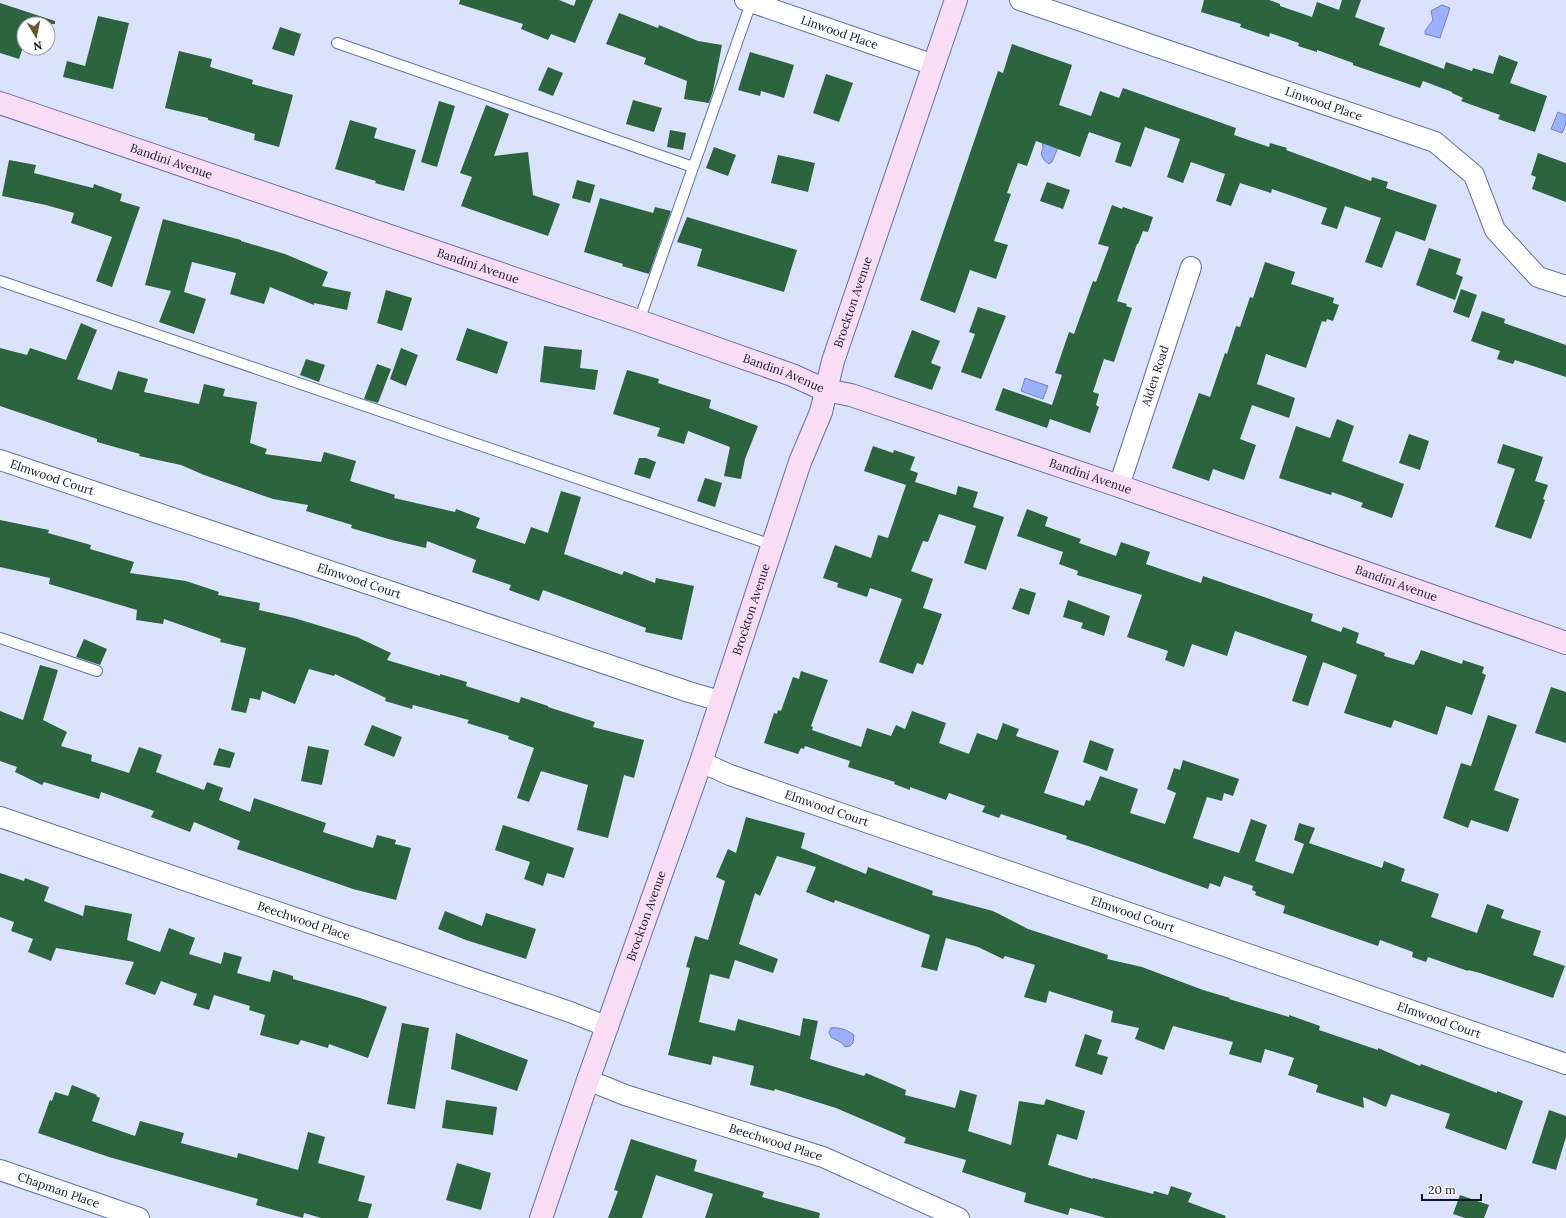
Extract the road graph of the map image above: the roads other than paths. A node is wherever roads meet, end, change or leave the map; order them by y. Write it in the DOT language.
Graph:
graph roads {
  1 [pos="956,0"];
  2 [pos="1020,0"];
  3 [pos="750,1"];
  4 [pos="337,43"];
  5 [pos="934,65"];
  6 [pos="0,103"];
  7 [pos="693,168"];
  8 [pos="1191,267"];
  9 [pos="0,281"];
  10 [pos="1566,286"];
  11 [pos="639,321"];
  12 [pos="825,390"];
  13 [pos="0,460"];
  14 [pos="1119,486"];
  15 [pos="772,545"];
  16 [pos="0,638"];
  17 [pos="1566,643"];
  18 [pos="96,671"];
  19 [pos="720,701"];
  20 [pos="700,762"];
  21 [pos="0,817"];
  22 [pos="608,1027"];
  23 [pos="1566,1064"];
  24 [pos="588,1080"];
  25 [pos="0,1170"];
  26 [pos="139,1218"];
  27 [pos="541,1218"];
  28 [pos="959,1218"];
  1 -- 5 [label="street, Brockton Avenue"];
  2 -- 10 [label="street, Linwood Place"];
  3 -- 5 [label="street, Linwood Place"];
  3 -- 7 [label="lane"];
  4 -- 7 [label="lane"];
  5 -- 12 [label="street, Brockton Avenue"];
  6 -- 11 [label="street, Bandini Avenue"];
  7 -- 11 [label="lane"];
  8 -- 14 [label="street, Alden Road"];
  9 -- 15 [label="lane"];
  11 -- 12 [label="street, Bandini Avenue"];
  12 -- 14 [label="street, Bandini Avenue"];
  12 -- 15 [label="street, Brockton Avenue"];
  13 -- 19 [label="street, Elmwood Court"];
  14 -- 17 [label="street, Bandini Avenue"];
  15 -- 19 [label="street, Brockton Avenue"];
  16 -- 18 [label="lane"];
  19 -- 20 [label="street, Brockton Avenue"];
  20 -- 22 [label="street, Brockton Avenue"];
  20 -- 23 [label="street, Elmwood Court"];
  21 -- 22 [label="street, Beechwood Place"];
  22 -- 24 [label="street, Brockton Avenue"];
  24 -- 27 [label="street, Brockton Avenue"];
  24 -- 28 [label="street, Beechwood Place"];
  25 -- 26 [label="street, Chapman Place"];
}
